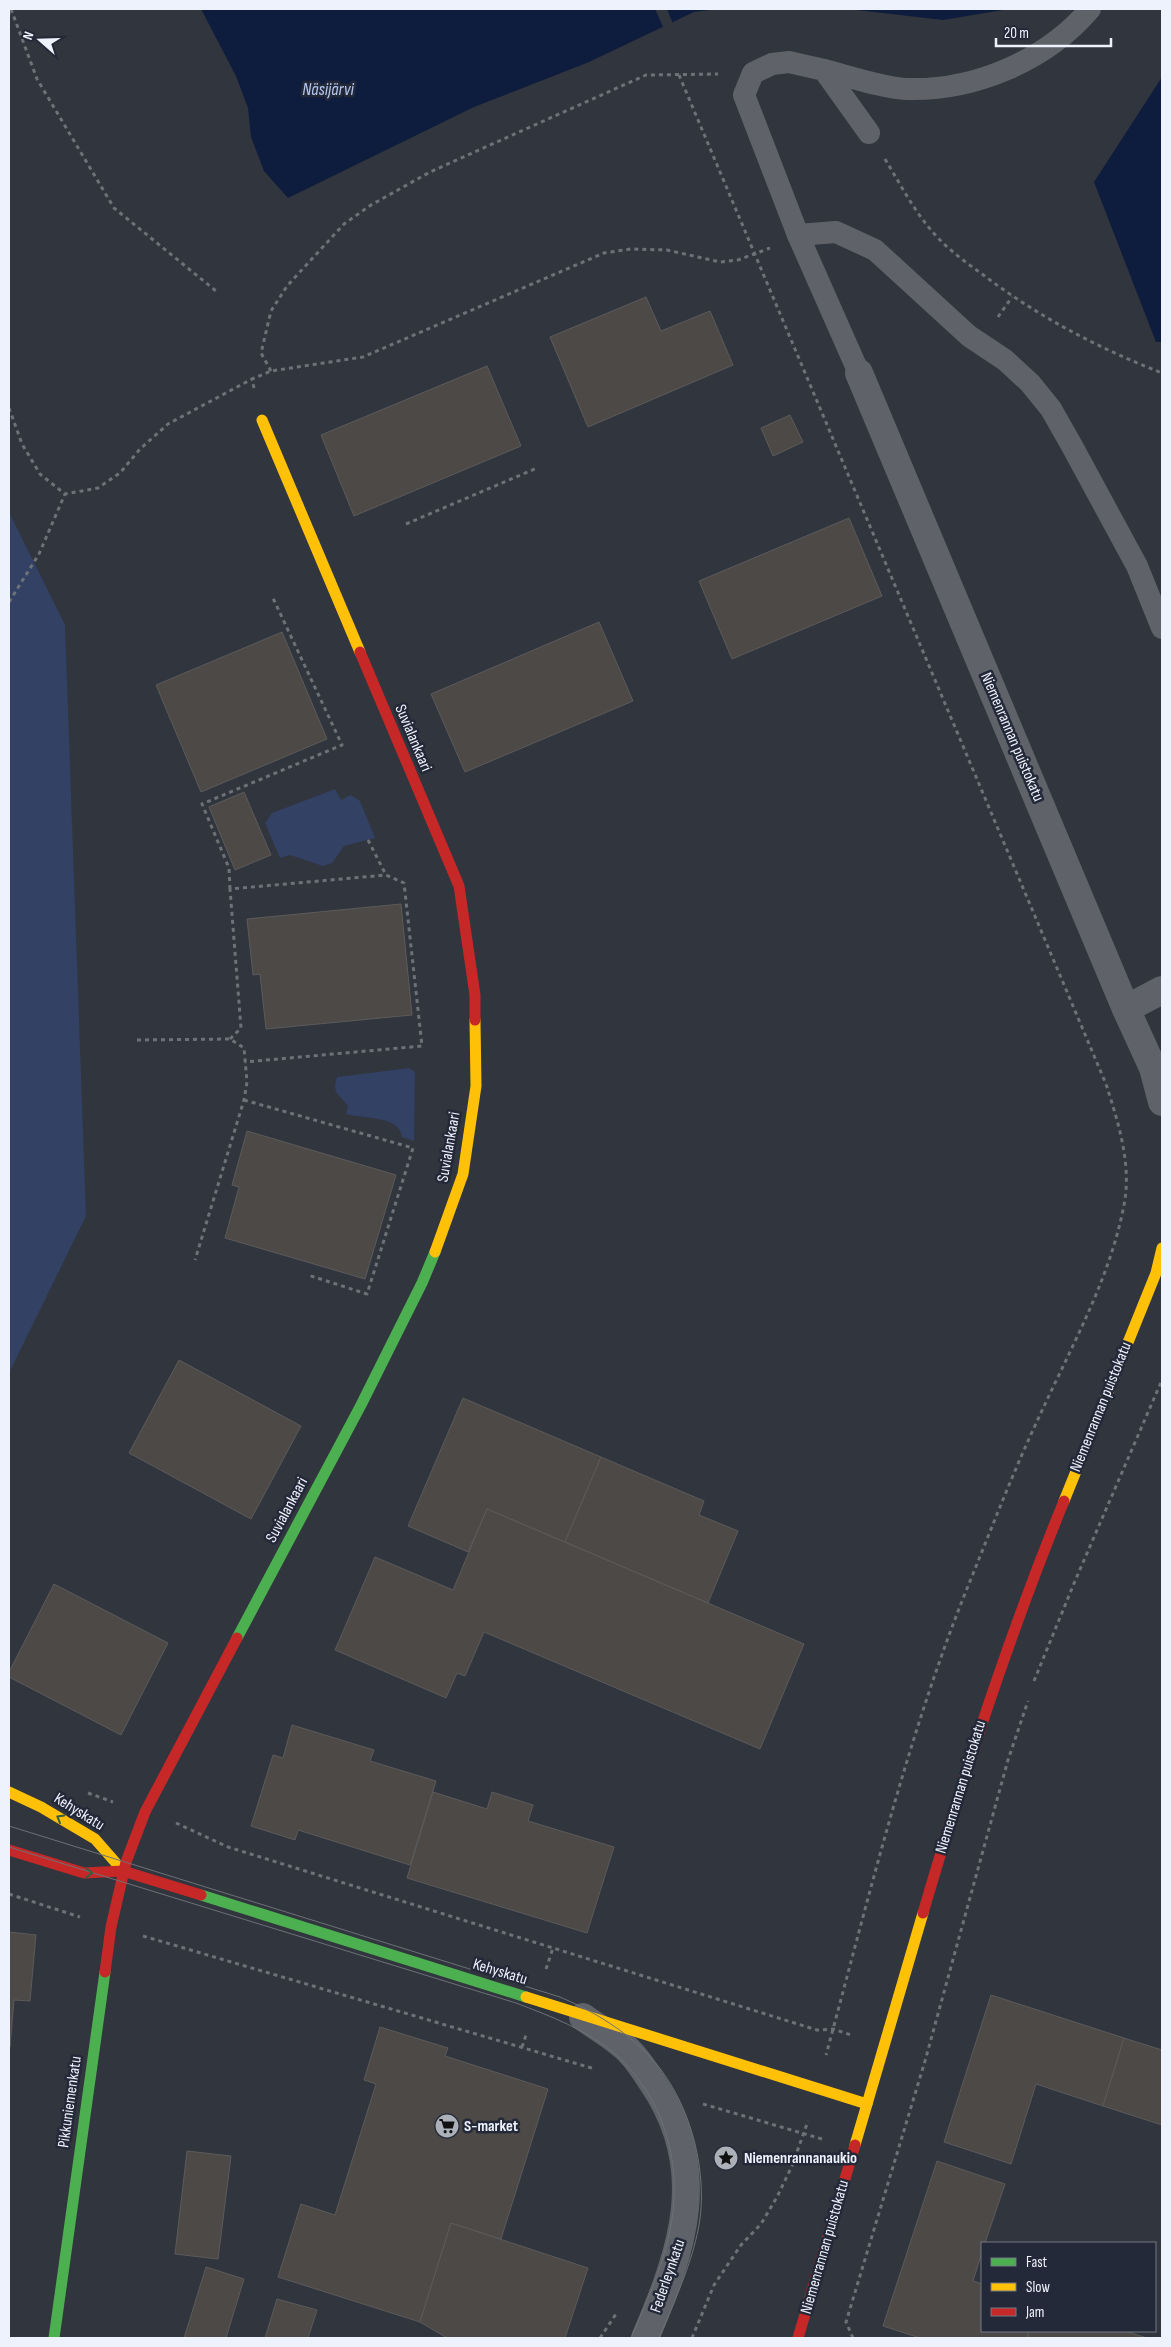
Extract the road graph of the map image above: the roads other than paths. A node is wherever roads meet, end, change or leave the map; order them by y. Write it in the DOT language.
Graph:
graph roads {
  1 [pos="1090,9"];
  2 [pos="824,70"];
  3 [pos="869,133"];
  4 [pos="798,235"];
  5 [pos="860,373"];
  6 [pos="262,420"];
  7 [pos="1162,628"];
  8 [pos="1162,990"];
  9 [pos="1126,1009"];
  10 [pos="1162,1102"];
  11 [pos="1162,1248"];
  12 [pos="9,1792"];
  13 [pos="9,1850"];
  14 [pos="123,1871"];
  15 [pos="577,2013"];
  16 [pos="867,2104"];
  17 [pos="54,2338"];
  18 [pos="645,2338"];
  19 [pos="798,2338"];
  1 -- 2 [label="lane"];
  2 -- 3 [label="lane"];
  2 -- 4 [label="lane"];
  4 -- 5 [label="lane"];
  4 -- 7 [label="lane"];
  5 -- 9 [label="street, Niemenrannan puistokatu"];
  6 -- 14 [label="street, Suvialankaari"];
  8 -- 9 [label="street"];
  9 -- 10 [label="street, Niemenrannan puistokatu"];
  11 -- 16 [label="street, Niemenrannan puistokatu"];
  14 -- 12 [label="street, Kehyskatu, one-way"];
  13 -- 14 [label="street, Kehyskatu, one-way"];
  14 -- 15 [label="street, Kehyskatu"];
  14 -- 17 [label="street, Pikkuniemenkatu"];
  15 -- 16 [label="street, Kehyskatu"];
  15 -- 18 [label="street, Federleynkatu"];
  16 -- 19 [label="street, Niemenrannan puistokatu"];
}
